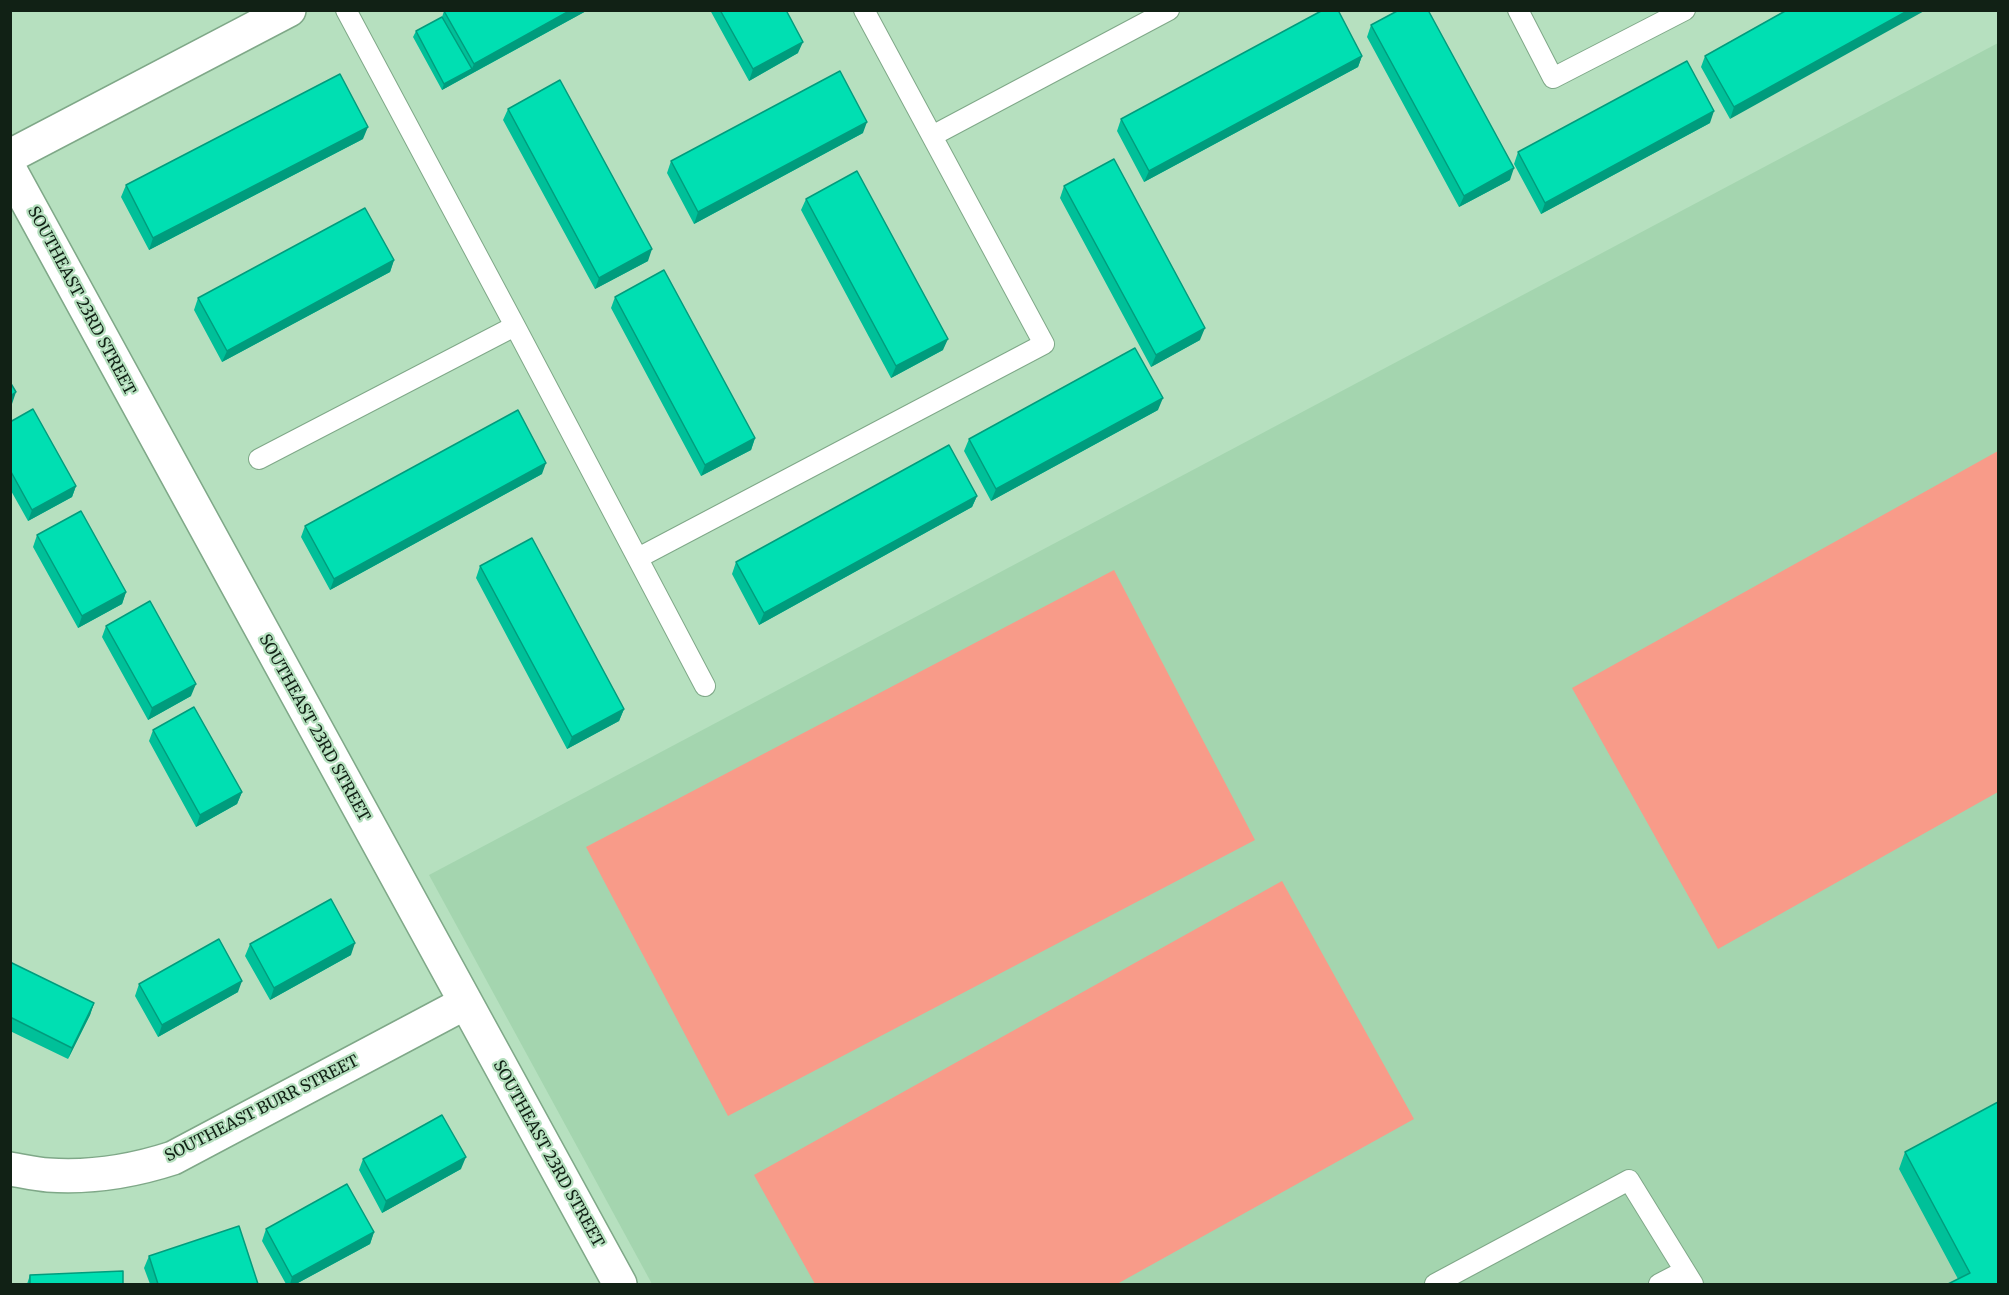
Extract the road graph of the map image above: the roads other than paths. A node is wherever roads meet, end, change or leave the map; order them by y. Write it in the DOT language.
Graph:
graph roads {
  1 [pos="289,10"];
  2 [pos="346,10"];
  3 [pos="864,10"];
  4 [pos="1169,10"];
  5 [pos="1518,10"];
  6 [pos="1685,10"];
  7 [pos="932,136"];
  8 [pos="10,156"];
  9 [pos="10,170"];
  10 [pos="515,326"];
  11 [pos="259,459"];
  12 [pos="638,558"];
  13 [pos="705,687"];
  14 [pos="465,1003"];
  15 [pos="10,1169"];
  16 [pos="1688,1278"];
  17 [pos="1460,1279"];
  18 [pos="620,1284"];
  19 [pos="1436,1284"];
  20 [pos="1659,1284"];
  1 -- 8 [label="street"];
  2 -- 10 [label="lane"];
  3 -- 7 [label="lane"];
  4 -- 7 [label="lane"];
  5 -- 6 [label="lane"];
  7 -- 12 [label="lane"];
  9 -- 14 [label="street, SOUTHEAST 23RD STREET"];
  10 -- 11 [label="lane"];
  10 -- 12 [label="lane"];
  12 -- 13 [label="lane"];
  14 -- 15 [label="street, SOUTHEAST BURR STREET"];
  14 -- 18 [label="street, SOUTHEAST 23RD STREET"];
  16 -- 17 [label="lane"];
  16 -- 20 [label="lane"];
  17 -- 19 [label="lane"];
}
